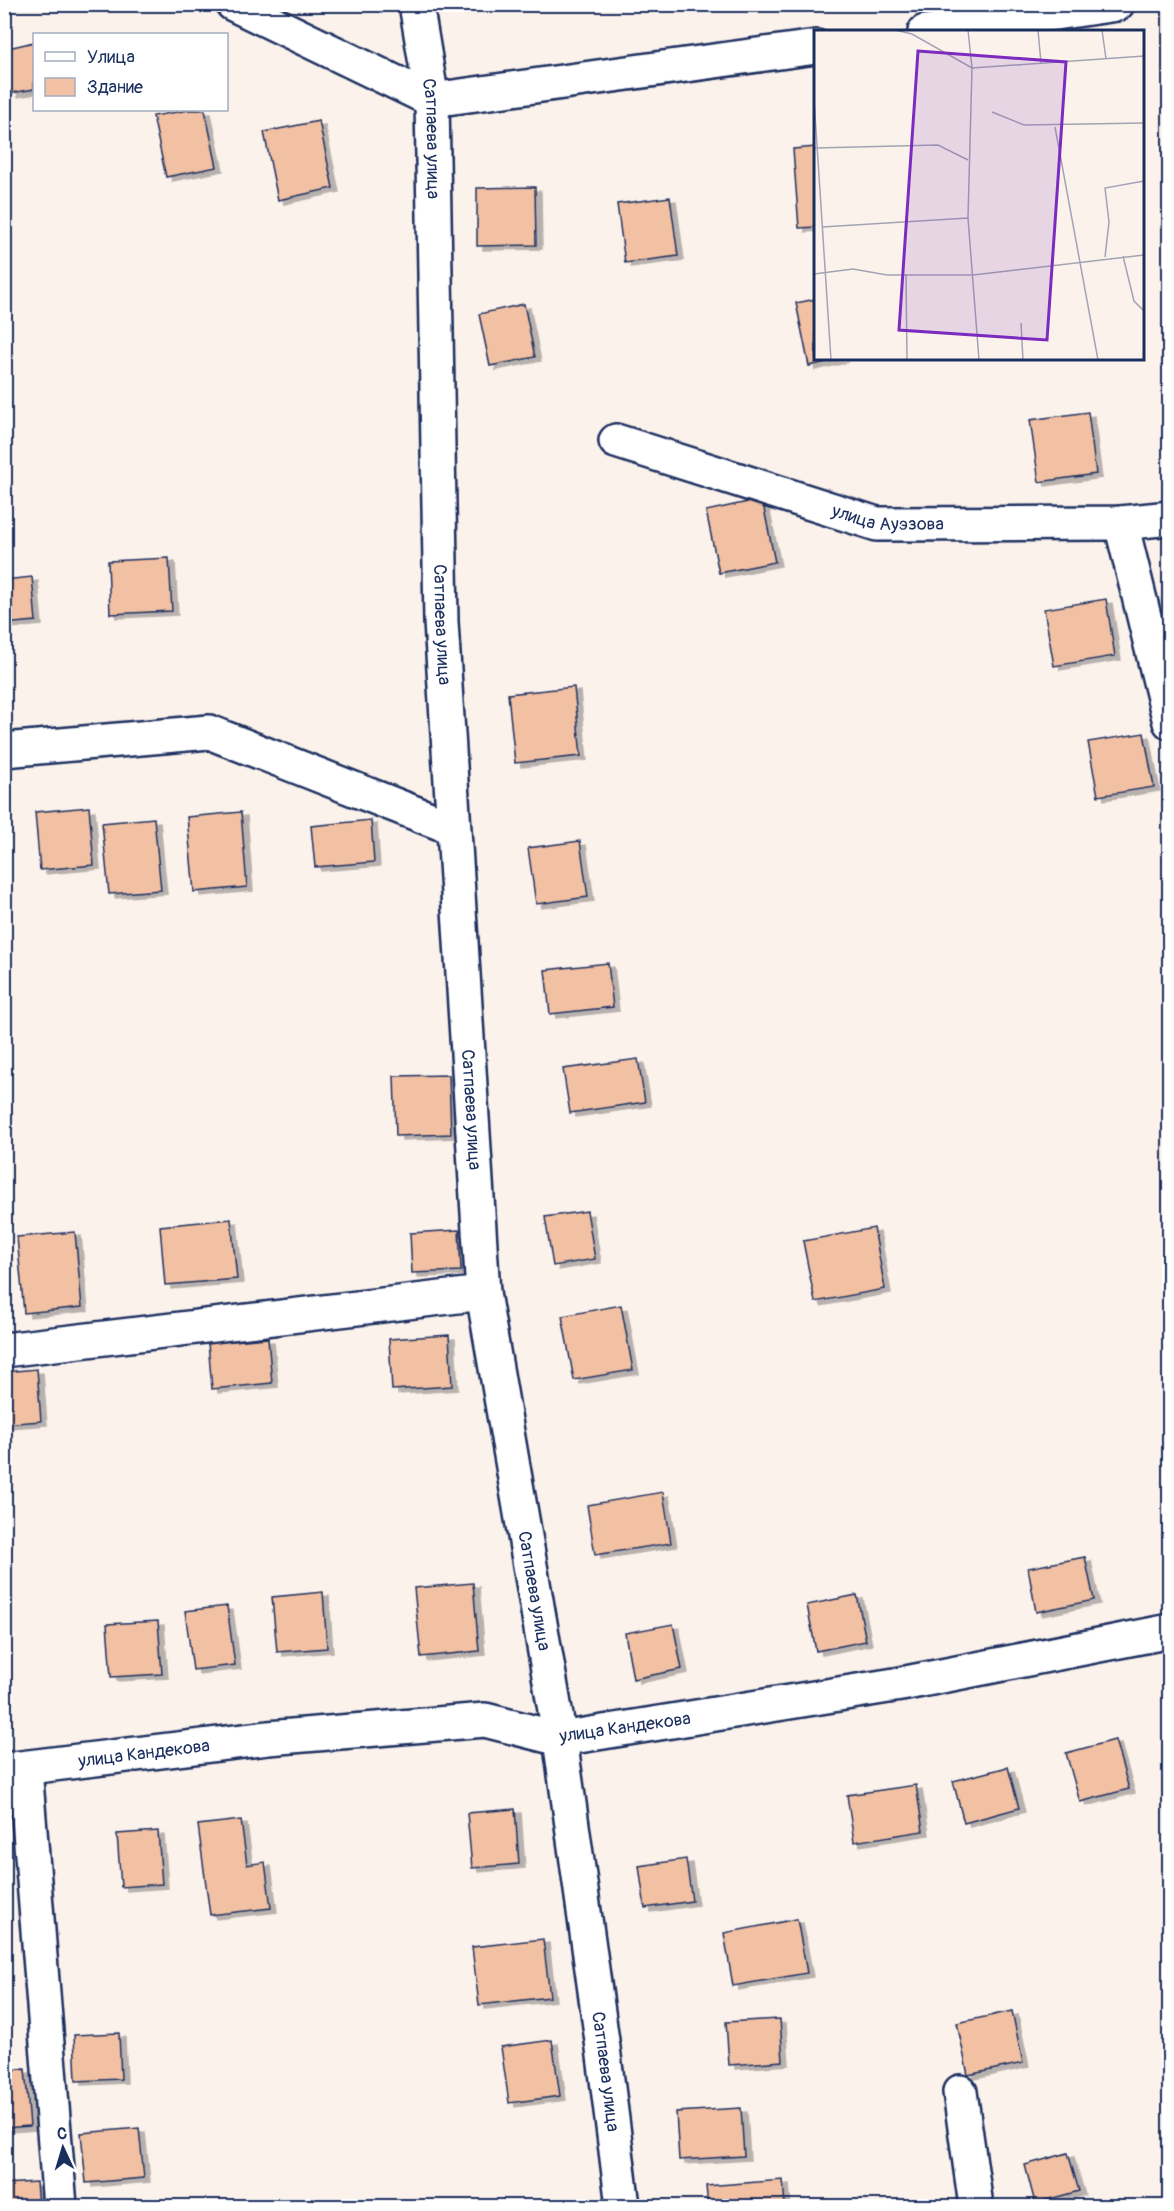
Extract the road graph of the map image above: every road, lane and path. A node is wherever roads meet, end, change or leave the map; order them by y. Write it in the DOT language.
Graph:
graph roads {
  1 [pos="233,4"];
  2 [pos="416,4"];
  3 [pos="1117,4"];
  4 [pos="972,15"];
  5 [pos="931,30"];
  6 [pos="814,47"];
  7 [pos="432,100"];
  8 [pos="616,441"];
  9 [pos="1170,518"];
  10 [pos="1122,523"];
  11 [pos="1170,722"];
  12 [pos="4,750"];
  13 [pos="453,828"];
  14 [pos="483,1293"];
  15 [pos="4,1350"];
  16 [pos="1170,1631"];
  17 [pos="560,1739"];
  18 [pos="15,1769"];
  19 [pos="960,2092"];
  20 [pos="60,2206"];
  21 [pos="623,2206"];
  22 [pos="976,2206"];
  1 -- 7 [label="street"];
  2 -- 7 [label="street, Сатпаева улица"];
  3 -- 4 [label="street"];
  4 -- 5 [label="street"];
  6 -- 7 [label="street"];
  7 -- 13 [label="street, Сатпаева улица"];
  8 -- 10 [label="street, улица Ауэзова"];
  9 -- 10 [label="street, улица Ауэзова"];
  10 -- 11 [label="street"];
  12 -- 13 [label="street"];
  13 -- 14 [label="street, Сатпаева улица"];
  14 -- 15 [label="street"];
  14 -- 17 [label="street, Сатпаева улица"];
  16 -- 17 [label="street, улица Кандекова"];
  17 -- 18 [label="street, улица Кандекова"];
  17 -- 21 [label="street, Сатпаева улица"];
  18 -- 20 [label="street"];
  19 -- 22 [label="street"];
}
